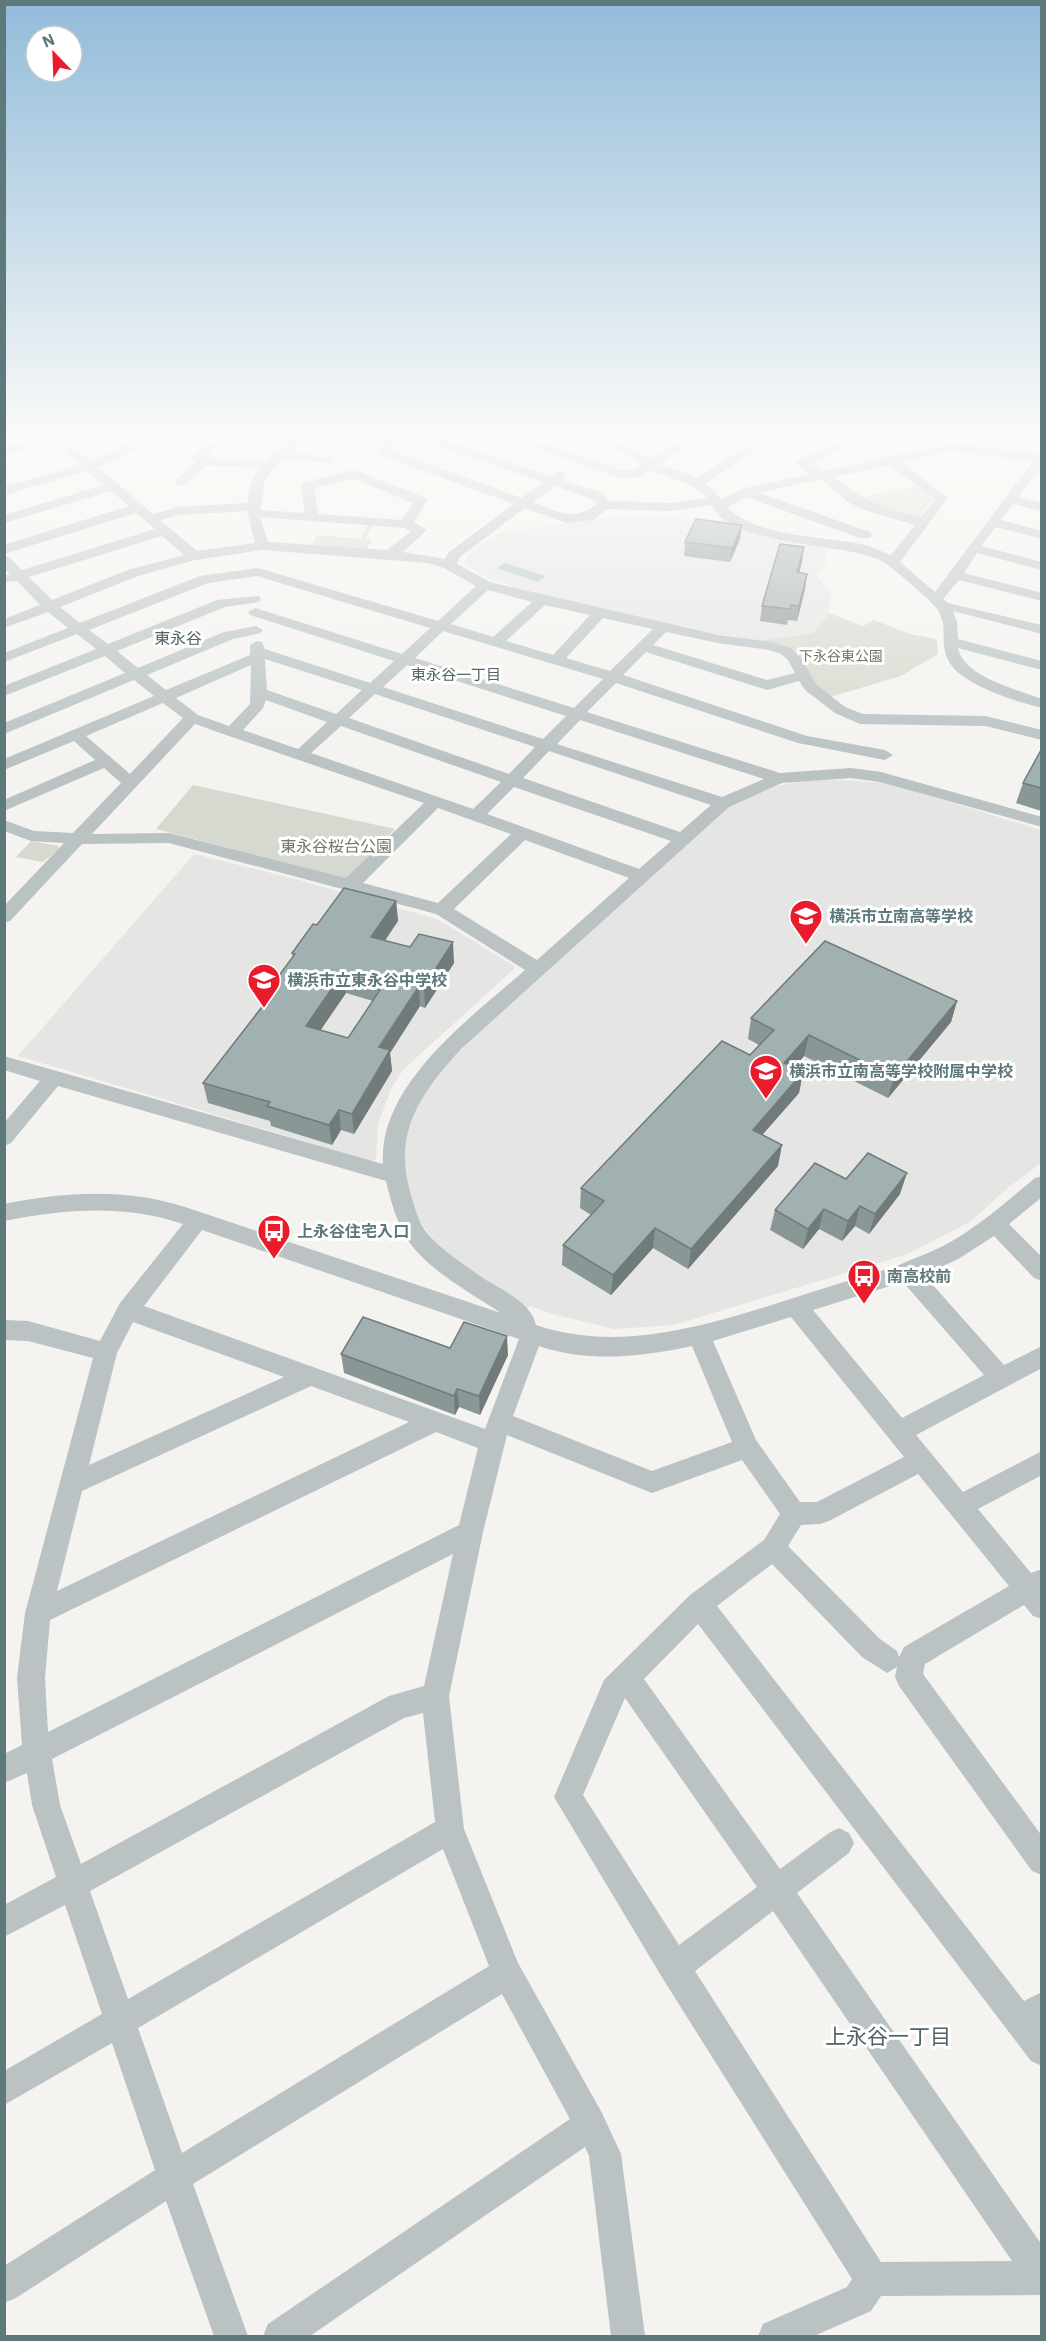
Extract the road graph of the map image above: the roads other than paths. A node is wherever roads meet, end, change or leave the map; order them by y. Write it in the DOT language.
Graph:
graph roads {
  1 [pos="29,542"];
  2 [pos="128,542"];
  3 [pos="177,542"];
  4 [pos="261,542"];
  5 [pos="405,542"];
  6 [pos="471,542"];
  7 [pos="872,542"];
  8 [pos="908,542"];
  9 [pos="977,542"];
  10 [pos="263,546"];
  11 [pos="973,548"];
  12 [pos="4,550"];
  13 [pos="194,556"];
  14 [pos="389,556"];
  15 [pos="4,560"];
  16 [pos="893,562"];
  17 [pos="449,565"];
  18 [pos="1041,566"];
  19 [pos="252,572"];
  20 [pos="956,575"];
  21 [pos="20,576"];
  22 [pos="4,580"];
  23 [pos="485,585"];
  24 [pos="1041,597"];
  25 [pos="542,600"];
  26 [pos="939,602"];
  27 [pos="49,605"];
  28 [pos="254,606"];
  29 [pos="600,613"];
  30 [pos="4,624"];
  31 [pos="440,627"];
  32 [pos="663,627"];
  33 [pos="78,628"];
  34 [pos="256,630"];
  35 [pos="1041,630"];
  36 [pos="950,641"];
  37 [pos="495,643"];
  38 [pos="644,647"];
  39 [pos="106,651"];
  40 [pos="257,654"];
  41 [pos="4,658"];
  42 [pos="404,659"];
  43 [pos="556,660"];
  44 [pos="1041,666"];
  45 [pos="136,674"];
  46 [pos="804,675"];
  47 [pos="613,677"];
  48 [pos="372,689"];
  49 [pos="4,692"];
  50 [pos="260,693"];
  51 [pos="165,696"];
  52 [pos="1041,704"];
  53 [pos="577,714"];
  54 [pos="192,718"];
  55 [pos="892,719"];
  56 [pos="338,720"];
  57 [pos="4,729"];
  58 [pos="232,732"];
  59 [pos="75,734"];
  60 [pos="1041,735"];
  61 [pos="546,745"];
  62 [pos="300,755"];
  63 [pos="885,755"];
  64 [pos="106,761"];
  65 [pos="4,765"];
  66 [pos="881,777"];
  67 [pos="779,778"];
  68 [pos="512,780"];
  69 [pos="131,783"];
  70 [pos="435,801"];
  71 [pos="723,803"];
  72 [pos="4,806"];
  73 [pos="476,816"];
  74 [pos="1041,822"];
  75 [pos="5,827"];
  76 [pos="522,833"];
  77 [pos="77,839"];
  78 [pos="682,839"];
  79 [pos="641,876"];
  80 [pos="350,885"];
  81 [pos="442,910"];
  82 [pos="4,917"];
  83 [pos="538,969"];
  84 [pos="4,1063"];
  85 [pos="54,1077"];
  86 [pos="4,1138"];
  87 [pos="396,1176"];
  88 [pos="1041,1184"];
  89 [pos="4,1213"];
  90 [pos="198,1220"];
  91 [pos="996,1224"];
  92 [pos="907,1271"];
  93 [pos="1041,1272"];
  94 [pos="796,1306"];
  95 [pos="128,1310"];
  96 [pos="4,1330"];
  97 [pos="529,1333"];
  98 [pos="699,1336"];
  99 [pos="105,1352"];
  100 [pos="1041,1356"];
  101 [pos="310,1376"];
  102 [pos="1001,1378"];
  103 [pos="436,1421"];
  104 [pos="495,1431"];
  105 [pos="899,1432"];
  106 [pos="747,1447"];
  107 [pos="922,1460"];
  108 [pos="1041,1462"];
  109 [pos="70,1485"];
  110 [pos="960,1506"];
  111 [pos="794,1514"];
  112 [pos="470,1532"];
  113 [pos="772,1548"];
  114 [pos="1037,1593"];
  115 [pos="699,1604"];
  116 [pos="38,1613"];
  117 [pos="899,1663"];
  118 [pos="626,1677"];
  119 [pos="435,1696"];
  120 [pos="37,1753"];
  121 [pos="4,1769"];
  122 [pos="450,1829"];
  123 [pos="839,1843"];
  124 [pos="1041,1861"];
  125 [pos="74,1884"];
  126 [pos="776,1889"];
  127 [pos="4,1922"];
  128 [pos="674,1968"];
  129 [pos="507,1973"];
  130 [pos="1030,2016"];
  131 [pos="121,2020"];
  132 [pos="1041,2050"];
  133 [pos="4,2089"];
  134 [pos="591,2124"];
  135 [pos="174,2177"];
  136 [pos="1041,2276"];
  137 [pos="872,2279"];
  138 [pos="4,2286"];
  139 [pos="231,2337"];
  140 [pos="280,2337"];
  141 [pos="628,2337"];
  142 [pos="775,2337"];
  1 -- 12 [label="street"];
  2 -- 21 [label="street"];
  3 -- 13 [label="street"];
  4 -- 10 [label="street"];
  5 -- 14 [label="street"];
  6 -- 17 [label="street"];
  7 -- 16 [label="street"];
  8 -- 16 [label="street"];
  9 -- 11 [label="street"];
  10 -- 13 [label="street"];
  10 -- 14 [label="street"];
  11 -- 18 [label="street"];
  11 -- 20 [label="street"];
  13 -- 27 [label="street"];
  14 -- 17 [label="street"];
  15 -- 21 [label="street"];
  16 -- 26 [label="street"];
  17 -- 23 [label="street"];
  19 -- 28 [label="street"];
  19 -- 31 [label="street"];
  19 -- 33 [label="street"];
  20 -- 24 [label="street"];
  20 -- 26 [label="street"];
  21 -- 22 [label="street"];
  21 -- 27 [label="street"];
  23 -- 25 [label="street"];
  23 -- 31 [label="street"];
  25 -- 29 [label="street"];
  25 -- 37 [label="street"];
  26 -- 35 [label="street"];
  26 -- 36 [label="street"];
  27 -- 30 [label="street"];
  27 -- 33 [label="street"];
  28 -- 34 [label="street"];
  28 -- 39 [label="street"];
  28 -- 42 [label="street"];
  29 -- 32 [label="street"];
  29 -- 43 [label="street"];
  31 -- 37 [label="street"];
  31 -- 42 [label="street"];
  32 -- 38 [label="street"];
  32 -- 46 [label="street"];
  33 -- 39 [label="street"];
  33 -- 41 [label="street"];
  34 -- 40 [label="street"];
  34 -- 45 [label="street"];
  36 -- 44 [label="street"];
  36 -- 52 [label="street"];
  37 -- 43 [label="street"];
  38 -- 46 [label="street"];
  38 -- 47 [label="street"];
  39 -- 45 [label="street"];
  39 -- 49 [label="street"];
  40 -- 48 [label="street"];
  40 -- 50 [label="street"];
  40 -- 51 [label="street"];
  42 -- 48 [label="street"];
  42 -- 53 [label="street"];
  43 -- 47 [label="street"];
  45 -- 51 [label="street"];
  45 -- 57 [label="street"];
  46 -- 55 [label="street"];
  47 -- 53 [label="street"];
  47 -- 63 [label="street"];
  48 -- 56 [label="street"];
  48 -- 61 [label="street"];
  50 -- 56 [label="street"];
  50 -- 58 [label="street"];
  51 -- 54 [label="street"];
  51 -- 59 [label="street"];
  53 -- 61 [label="street"];
  53 -- 67 [label="street"];
  54 -- 58 [label="street"];
  54 -- 69 [label="street"];
  55 -- 60 [label="street"];
  55 -- 63 [label="street"];
  56 -- 62 [label="street"];
  56 -- 68 [label="street"];
  58 -- 62 [label="street"];
  59 -- 64 [label="street"];
  59 -- 65 [label="street"];
  61 -- 68 [label="street"];
  61 -- 71 [label="street"];
  62 -- 70 [label="street"];
  63 -- 66 [label="street"];
  64 -- 69 [label="street"];
  64 -- 72 [label="street"];
  66 -- 67 [label="street"];
  66 -- 74 [label="street"];
  67 -- 71 [label="street"];
  68 -- 73 [label="street"];
  68 -- 78 [label="street"];
  69 -- 77 [label="street"];
  70 -- 73 [label="street"];
  70 -- 80 [label="street"];
  71 -- 78 [label="street"];
  73 -- 76 [label="street"];
  75 -- 77 [label="street"];
  76 -- 79 [label="street"];
  76 -- 81 [label="street"];
  77 -- 80 [label="street"];
  77 -- 82 [label="street"];
  78 -- 79 [label="street"];
  79 -- 83 [label="street"];
  80 -- 81 [label="street"];
  81 -- 83 [label="street"];
  83 -- 87 [label="street"];
  84 -- 85 [label="street"];
  85 -- 86 [label="street"];
  85 -- 87 [label="street"];
  87 -- 97 [label="street"];
  88 -- 91 [label="street"];
  89 -- 90 [label="street"];
  90 -- 95 [label="street"];
  90 -- 97 [label="street"];
  91 -- 92 [label="street"];
  91 -- 93 [label="street"];
  92 -- 94 [label="street"];
  92 -- 102 [label="street"];
  94 -- 98 [label="street"];
  94 -- 105 [label="street"];
  95 -- 99 [label="street"];
  95 -- 101 [label="street"];
  96 -- 99 [label="street"];
  97 -- 98 [label="street"];
  97 -- 104 [label="street"];
  98 -- 106 [label="street"];
  99 -- 109 [label="street"];
  100 -- 102 [label="street"];
  101 -- 103 [label="street"];
  101 -- 109 [label="street"];
  102 -- 105 [label="street"];
  103 -- 104 [label="street"];
  103 -- 116 [label="street"];
  104 -- 106 [label="street"];
  104 -- 112 [label="street"];
  105 -- 107 [label="street"];
  106 -- 111 [label="street"];
  107 -- 110 [label="street"];
  107 -- 111 [label="street"];
  108 -- 110 [label="street"];
  109 -- 116 [label="street"];
  110 -- 114 [label="street"];
  111 -- 113 [label="street"];
  112 -- 119 [label="street"];
  112 -- 120 [label="street"];
  113 -- 115 [label="street"];
  113 -- 117 [label="street"];
  114 -- 117 [label="street"];
  115 -- 118 [label="street"];
  115 -- 130 [label="street"];
  116 -- 120 [label="street"];
  117 -- 124 [label="street"];
  118 -- 126 [label="street"];
  118 -- 128 [label="street"];
  119 -- 122 [label="street"];
  119 -- 125 [label="street"];
  120 -- 121 [label="street"];
  120 -- 125 [label="street"];
  122 -- 129 [label="street"];
  122 -- 131 [label="street"];
  123 -- 126 [label="street"];
  125 -- 127 [label="street"];
  125 -- 131 [label="street"];
  126 -- 128 [label="street"];
  126 -- 136 [label="street"];
  128 -- 137 [label="street"];
  129 -- 134 [label="street"];
  129 -- 135 [label="street"];
  130 -- 132 [label="street"];
  131 -- 133 [label="street"];
  131 -- 135 [label="street"];
  134 -- 140 [label="street"];
  134 -- 141 [label="street"];
  135 -- 138 [label="street"];
  135 -- 139 [label="street"];
  136 -- 137 [label="street"];
  137 -- 142 [label="street"];
}
